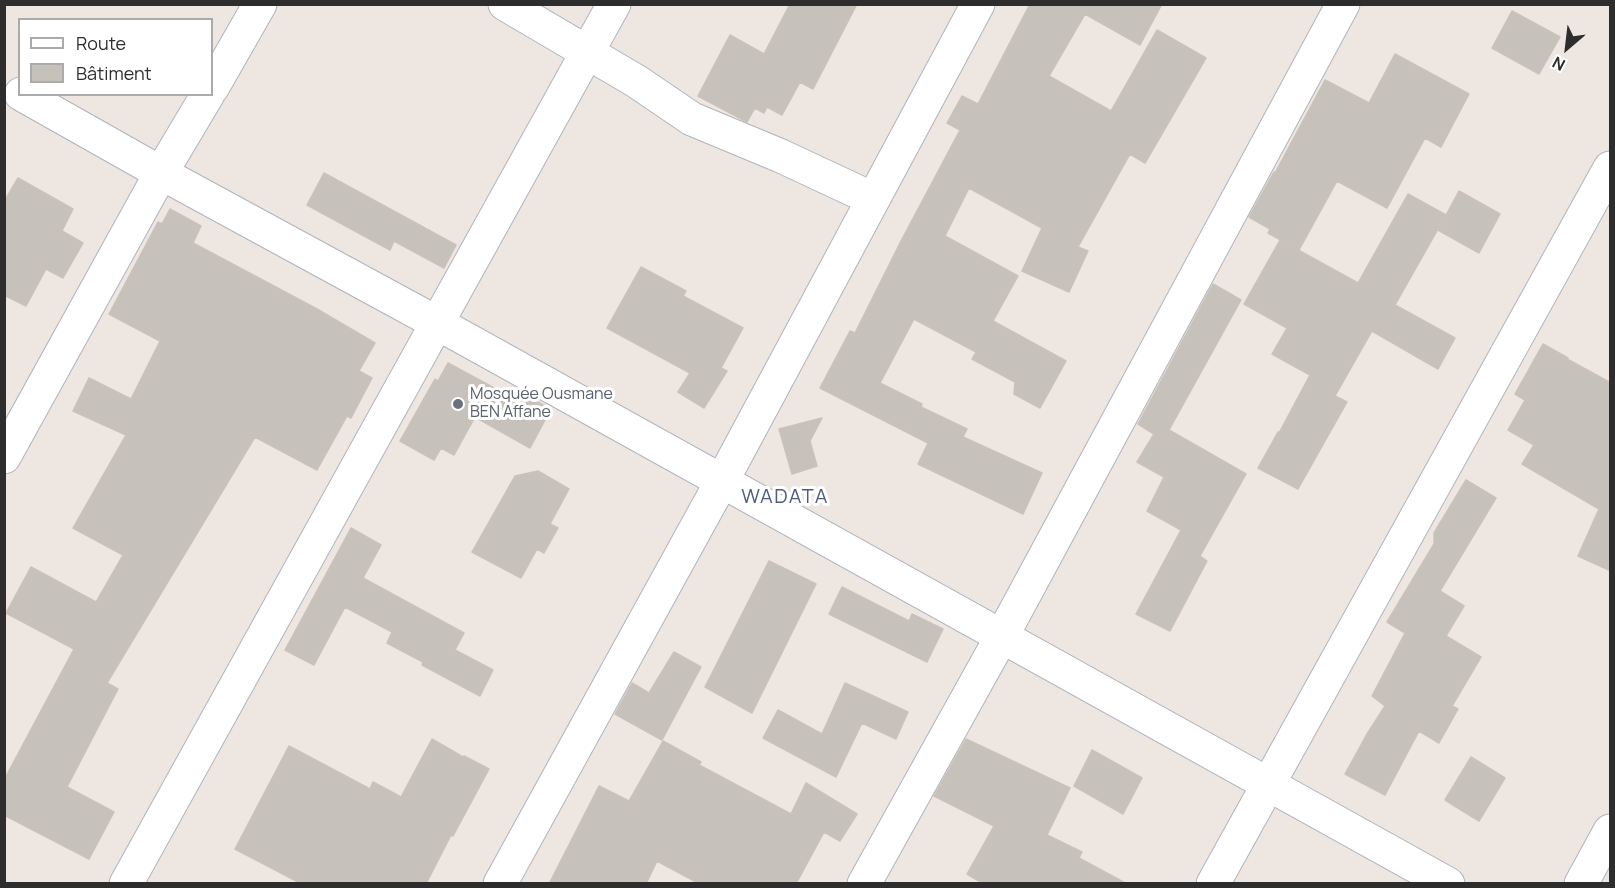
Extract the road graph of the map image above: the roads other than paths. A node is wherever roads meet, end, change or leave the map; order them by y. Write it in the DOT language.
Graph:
graph roads {
  1 [pos="260,4"];
  2 [pos="505,4"];
  3 [pos="614,4"];
  4 [pos="978,4"];
  5 [pos="1343,4"];
  6 [pos="586,52"];
  7 [pos="4,85"];
  8 [pos="213,86"];
  9 [pos="18,93"];
  10 [pos="24,96"];
  11 [pos="207,96"];
  12 [pos="1611,168"];
  13 [pos="161,173"];
  14 [pos="873,199"];
  15 [pos="437,323"];
  16 [pos="4,456"];
  17 [pos="722,481"];
  18 [pos="1002,636"];
  19 [pos="1268,784"];
  20 [pos="1611,831"];
  21 [pos="126,884"];
  22 [pos="500,884"];
  23 [pos="864,884"];
  24 [pos="1213,884"];
  25 [pos="1448,884"];
  26 [pos="1581,884"];
  1 -- 8 [label="street"];
  2 -- 6 [label="street"];
  3 -- 6 [label="street"];
  4 -- 14 [label="street"];
  5 -- 18 [label="street"];
  6 -- 14 [label="street"];
  6 -- 15 [label="street"];
  7 -- 9 [label="street"];
  10 -- 13 [label="street"];
  11 -- 13 [label="street"];
  12 -- 19 [label="street"];
  13 -- 15 [label="street"];
  13 -- 16 [label="street"];
  14 -- 17 [label="street"];
  15 -- 17 [label="street"];
  15 -- 21 [label="street"];
  17 -- 18 [label="street"];
  17 -- 22 [label="street"];
  18 -- 19 [label="street"];
  18 -- 23 [label="street"];
  19 -- 24 [label="street"];
  19 -- 25 [label="street"];
  20 -- 26 [label="street"];
}
